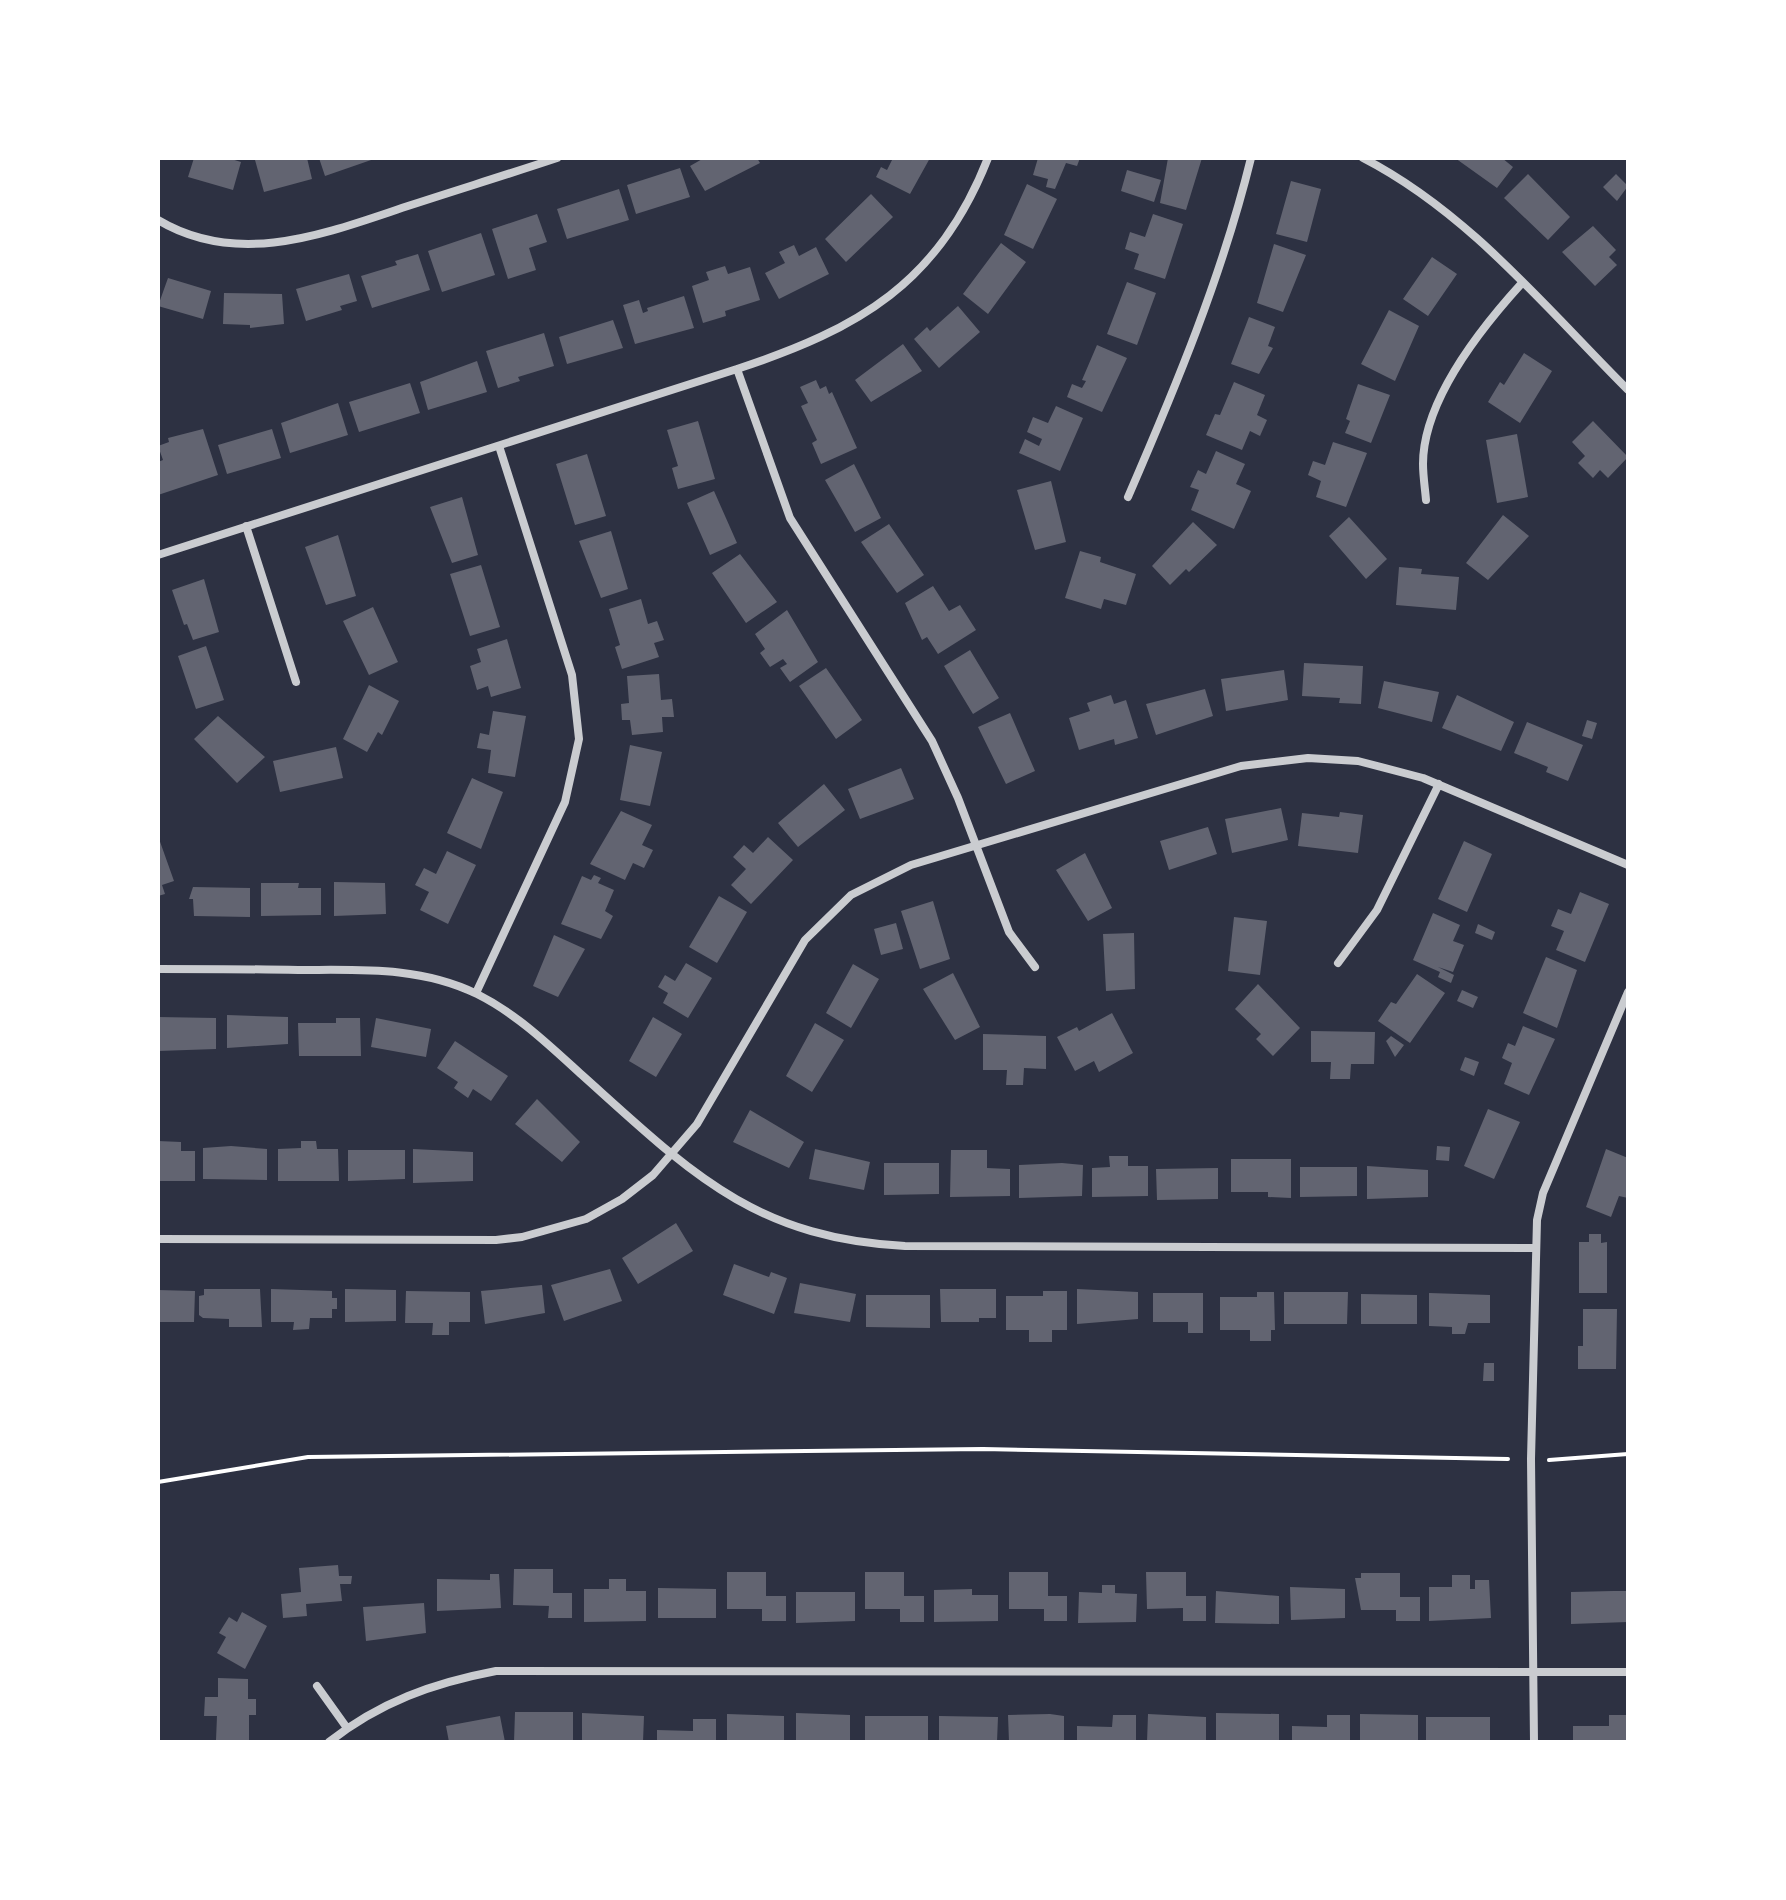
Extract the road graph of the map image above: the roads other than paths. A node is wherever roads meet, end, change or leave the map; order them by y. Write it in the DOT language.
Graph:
graph roads {
  1 [pos="557,158"];
  2 [pos="988,158"];
  3 [pos="1251,158"];
  4 [pos="1363,158"];
  5 [pos="158,220"];
  6 [pos="1522,283"];
  7 [pos="737,369"];
  8 [pos="1628,390"];
  9 [pos="499,446"];
  10 [pos="1128,497"];
  11 [pos="1426,500"];
  12 [pos="246,526"];
  13 [pos="158,555"];
  14 [pos="296,682"];
  15 [pos="1439,784"];
  16 [pos="975,846"];
  17 [pos="1628,865"];
  18 [pos="1338,963"];
  19 [pos="1035,967"];
  20 [pos="158,969"];
  21 [pos="1628,992"];
  22 [pos="476,993"];
  23 [pos="672,1156"];
  24 [pos="158,1239"];
  25 [pos="1534,1248"];
  26 [pos="1534,1672"];
  27 [pos="1628,1672"];
  28 [pos="317,1686"];
  29 [pos="347,1728"];
  30 [pos="329,1742"];
  31 [pos="1534,1742"];
  1 -- 5 [label="street"];
  2 -- 7 [label="street"];
  3 -- 10 [label="street"];
  4 -- 6 [label="street"];
  6 -- 8 [label="street"];
  6 -- 11 [label="street"];
  7 -- 9 [label="street"];
  7 -- 16 [label="street"];
  9 -- 12 [label="street"];
  9 -- 22 [label="street"];
  12 -- 13 [label="street"];
  12 -- 14 [label="street"];
  15 -- 16 [label="street"];
  15 -- 17 [label="street"];
  15 -- 18 [label="street"];
  16 -- 19 [label="street"];
  16 -- 23 [label="street"];
  20 -- 22 [label="street"];
  21 -- 25 [label="street"];
  22 -- 23 [label="street"];
  23 -- 24 [label="street"];
  23 -- 25 [label="street"];
  25 -- 26 [label="street"];
  26 -- 27 [label="street"];
  26 -- 29 [label="street"];
  26 -- 31 [label="street"];
  28 -- 29 [label="street"];
  29 -- 30 [label="street"];
}
